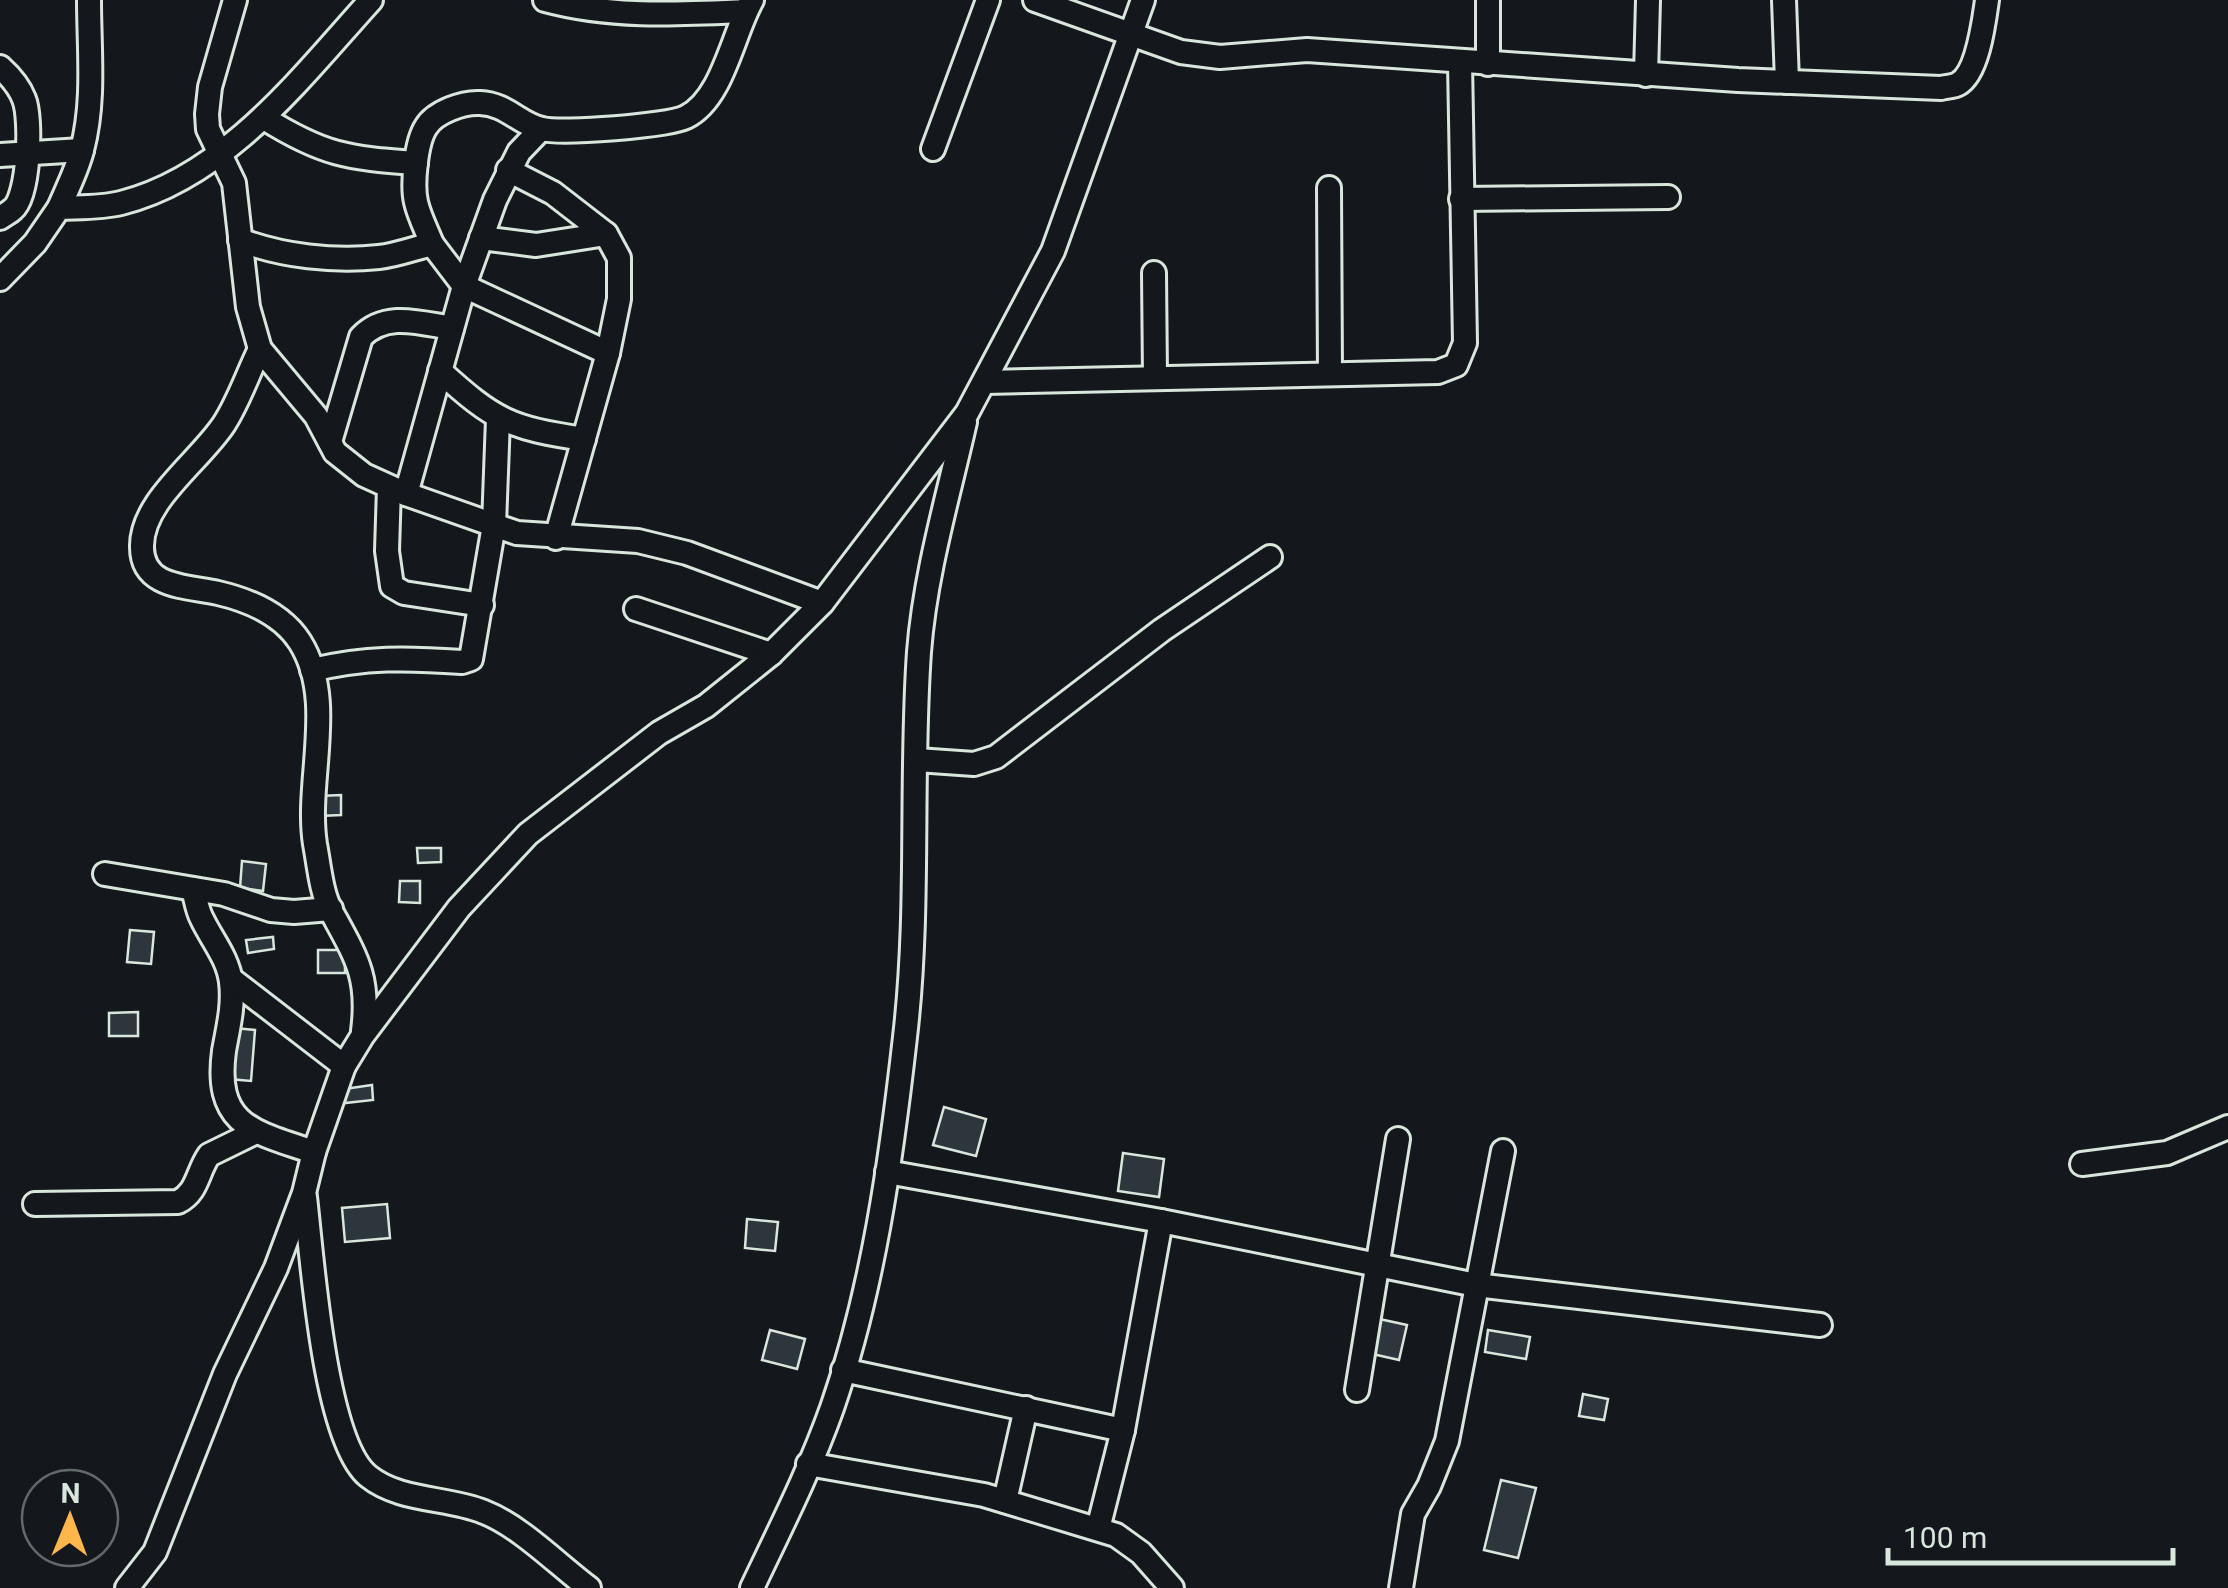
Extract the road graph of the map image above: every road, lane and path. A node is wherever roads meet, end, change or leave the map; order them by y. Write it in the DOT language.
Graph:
graph roads {
  1 [pos="89,0"];
  2 [pos="235,0"];
  3 [pos="371,0"];
  4 [pos="545,0"];
  5 [pos="988,0"];
  6 [pos="1034,0"];
  7 [pos="1143,0"];
  8 [pos="1488,0"];
  9 [pos="1648,0"];
  10 [pos="1784,0"];
  11 [pos="1988,0"];
  12 [pos="749,5"];
  13 [pos="1131,33"];
  14 [pos="1460,62"];
  15 [pos="1488,64"];
  16 [pos="0,66"];
  17 [pos="1646,75"];
  18 [pos="1787,82"];
  19 [pos="264,118"];
  20 [pos="541,130"];
  21 [pos="932,148"];
  22 [pos="82,150"];
  23 [pos="28,152"];
  24 [pos="218,152"];
  25 [pos="0,155"];
  26 [pos="416,163"];
  27 [pos="508,170"];
  28 [pos="1330,188"];
  29 [pos="1668,196"];
  30 [pos="1461,199"];
  31 [pos="59,208"];
  32 [pos="0,218"];
  33 [pos="606,234"];
  34 [pos="481,238"];
  35 [pos="240,240"];
  36 [pos="432,244"];
  37 [pos="1154,273"];
  38 [pos="0,279"];
  39 [pos="464,286"];
  40 [pos="452,328"];
  41 [pos="260,348"];
  42 [pos="608,353"];
  43 [pos="440,370"];
  44 [pos="1330,374"];
  45 [pos="1154,378"];
  46 [pos="984,382"];
  47 [pos="967,414"];
  48 [pos="498,420"];
  49 [pos="584,439"];
  50 [pos="330,442"];
  51 [pos="398,490"];
  52 [pos="494,525"];
  53 [pos="556,538"];
  54 [pos="1270,557"];
  55 [pos="822,604"];
  56 [pos="482,605"];
  57 [pos="636,609"];
  58 [pos="770,654"];
  59 [pos="312,670"];
  60 [pos="918,760"];
  61 [pos="105,874"];
  62 [pos="194,889"];
  63 [pos="330,910"];
  64 [pos="231,979"];
  65 [pos="363,1035"];
  66 [pos="344,1066"];
  67 [pos="2228,1127"];
  68 [pos="256,1132"];
  69 [pos="1398,1139"];
  70 [pos="1503,1151"];
  71 [pos="314,1152"];
  72 [pos="2082,1164"];
  73 [pos="887,1172"];
  74 [pos="304,1194"];
  75 [pos="35,1204"];
  76 [pos="1161,1221"];
  77 [pos="1378,1264"];
  78 [pos="1476,1285"];
  79 [pos="1820,1325"];
  80 [pos="842,1370"];
  81 [pos="1357,1390"];
  82 [pos="1026,1408"];
  83 [pos="1122,1430"];
  84 [pos="808,1464"];
  85 [pos="1005,1501"];
  86 [pos="1098,1530"];
  87 [pos="128,1588"];
  88 [pos="588,1588"];
  89 [pos="752,1588"];
  90 [pos="1172,1588"];
  91 [pos="1401,1588"];
  1 -- 22 [label="street"];
  2 -- 24 [label="street"];
  3 -- 19 [label="street"];
  4 -- 12 [label="street"];
  5 -- 21 [label="street"];
  6 -- 13 [label="street"];
  7 -- 13 [label="street"];
  8 -- 15 [label="street"];
  9 -- 17 [label="street"];
  10 -- 18 [label="street"];
  11 -- 18 [label="street"];
  12 -- 20 [label="street"];
  13 -- 14 [label="street"];
  13 -- 46 [label="street"];
  14 -- 15 [label="street"];
  14 -- 30 [label="street"];
  15 -- 17 [label="street"];
  16 -- 23 [label="street"];
  17 -- 18 [label="street"];
  19 -- 24 [label="street"];
  19 -- 26 [label="street"];
  20 -- 26 [label="street"];
  20 -- 27 [label="street"];
  22 -- 23 [label="street"];
  22 -- 31 [label="street"];
  23 -- 25 [label="street"];
  23 -- 32 [label="street"];
  24 -- 31 [label="street"];
  24 -- 35 [label="street"];
  26 -- 36 [label="street"];
  27 -- 33 [label="street"];
  27 -- 34 [label="street"];
  28 -- 44 [label="street"];
  29 -- 30 [label="street"];
  30 -- 44 [label="street"];
  31 -- 38 [label="street"];
  33 -- 34 [label="street"];
  33 -- 42 [label="street"];
  34 -- 39 [label="street"];
  35 -- 36 [label="street"];
  35 -- 41 [label="street"];
  36 -- 39 [label="street"];
  37 -- 45 [label="street"];
  39 -- 40 [label="street"];
  39 -- 42 [label="street"];
  40 -- 43 [label="street"];
  40 -- 50 [label="street"];
  41 -- 50 [label="street"];
  41 -- 59 [label="street"];
  42 -- 49 [label="street"];
  43 -- 48 [label="street"];
  43 -- 51 [label="street"];
  44 -- 45 [label="street"];
  45 -- 46 [label="street"];
  46 -- 47 [label="street"];
  47 -- 55 [label="street"];
  47 -- 60 [label="street"];
  48 -- 49 [label="street"];
  48 -- 52 [label="street"];
  49 -- 53 [label="street"];
  50 -- 51 [label="street"];
  51 -- 52 [label="street"];
  51 -- 56 [label="street"];
  52 -- 53 [label="street"];
  52 -- 56 [label="street"];
  53 -- 55 [label="street"];
  54 -- 60 [label="street"];
  55 -- 58 [label="street"];
  56 -- 59 [label="street"];
  57 -- 58 [label="street"];
  58 -- 65 [label="street"];
  59 -- 63 [label="street"];
  60 -- 73 [label="street"];
  61 -- 62 [label="street"];
  62 -- 63 [label="street"];
  62 -- 64 [label="street"];
  63 -- 65 [label="street"];
  64 -- 66 [label="street"];
  64 -- 68 [label="street"];
  65 -- 66 [label="street"];
  66 -- 71 [label="street"];
  67 -- 72 [label="street"];
  68 -- 71 [label="street"];
  68 -- 75 [label="street"];
  69 -- 77 [label="street"];
  70 -- 78 [label="street"];
  71 -- 74 [label="street"];
  73 -- 76 [label="street"];
  73 -- 80 [label="street"];
  74 -- 87 [label="street"];
  74 -- 88 [label="street"];
  76 -- 77 [label="street"];
  76 -- 83 [label="street"];
  77 -- 78 [label="street"];
  77 -- 81 [label="street"];
  78 -- 79 [label="street"];
  78 -- 91 [label="street"];
  80 -- 82 [label="street"];
  80 -- 84 [label="street"];
  82 -- 83 [label="street"];
  82 -- 85 [label="street"];
  83 -- 86 [label="street"];
  84 -- 85 [label="street"];
  84 -- 89 [label="street"];
  85 -- 86 [label="street"];
  86 -- 90 [label="street"];
}
